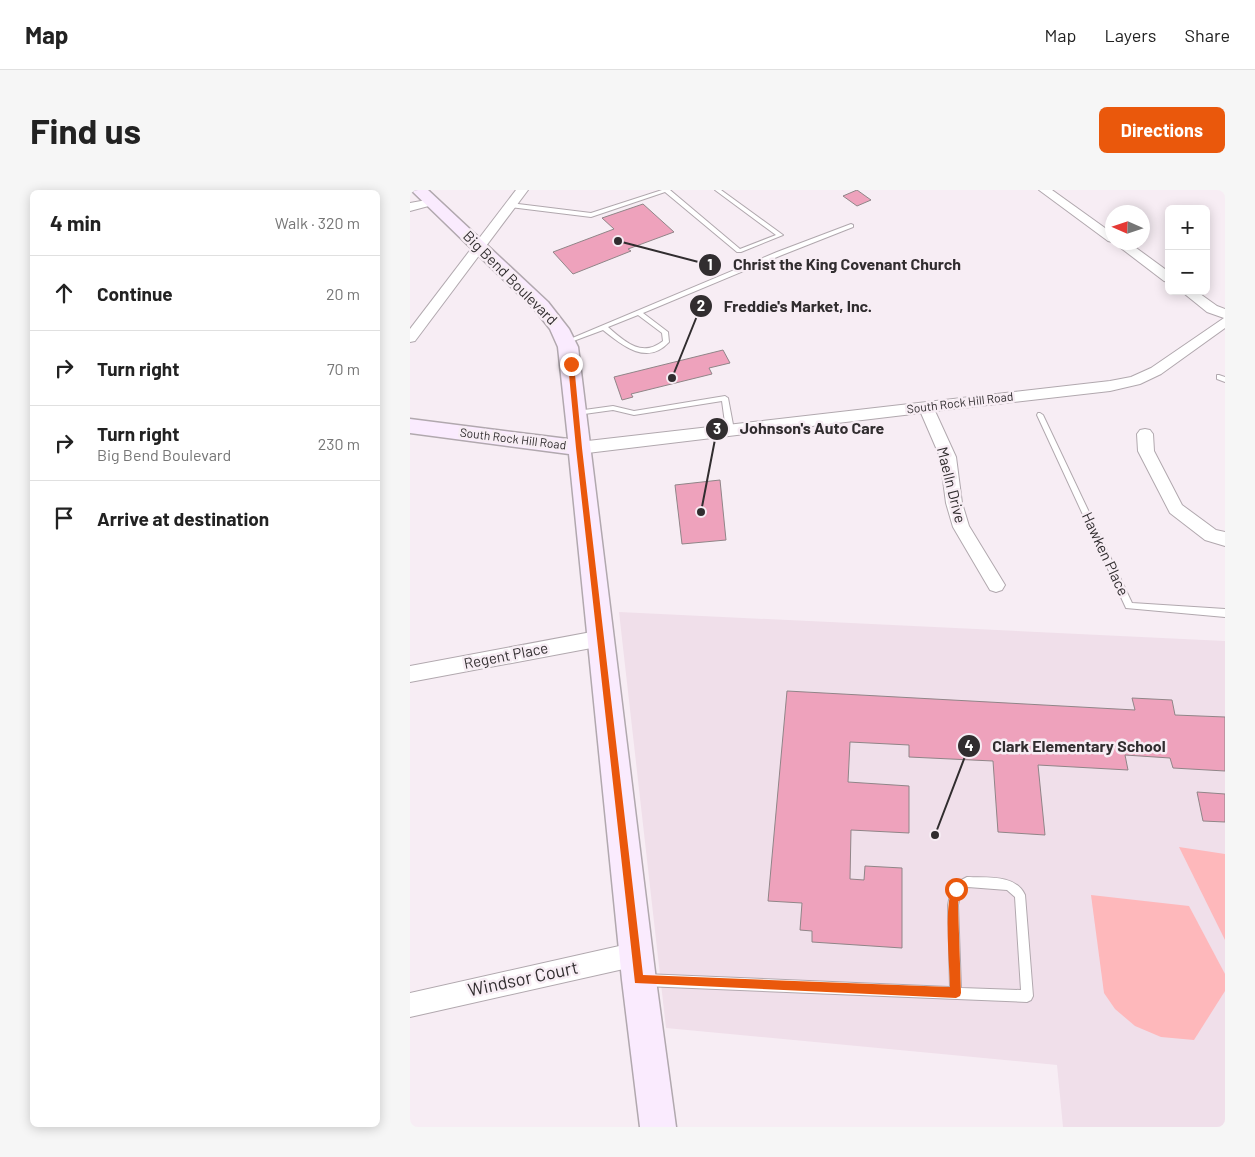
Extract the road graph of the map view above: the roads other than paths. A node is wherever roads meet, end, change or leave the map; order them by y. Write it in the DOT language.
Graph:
graph roads {
  1 [pos="522,190"];
  2 [pos="667,190"];
  3 [pos="718,190"];
  4 [pos="1045,190"];
  5 [pos="420,200"];
  6 [pos="510,205"];
  7 [pos="851,226"];
  8 [pos="1105,233"];
  9 [pos="480,244"];
  10 [pos="1130,250"];
  11 [pos="1165,275"];
  12 [pos="1193,295"];
  13 [pos="639,313"];
  14 [pos="1225,314"];
  15 [pos="1225,322"];
  16 [pos="604,327"];
  17 [pos="410,338"];
  18 [pos="566,342"];
  19 [pos="926,407"];
  20 [pos="577,413"];
  21 [pos="1040,415"];
  22 [pos="410,426"];
  23 [pos="730,430"];
  24 [pos="1145,434"];
  25 [pos="579,448"];
  26 [pos="1225,539"];
  27 [pos="996,585"];
  28 [pos="1225,613"];
  29 [pos="602,638"];
  30 [pos="410,674"];
  31 [pos="637,954"];
  32 [pos="639,980"];
  33 [pos="956,993"];
  34 [pos="410,1004"];
  35 [pos="658,1127"];
  1 -- 6 [label="street"];
  2 -- 3 [label="lane"];
  2 -- 6 [label="lane"];
  4 -- 8 [label="street"];
  5 -- 9 [label="main road, Big Bend Boulevard"];
  6 -- 9 [label="street"];
  7 -- 13 [label="lane"];
  9 -- 17 [label="street"];
  9 -- 18 [label="main road, Big Bend Boulevard"];
  10 -- 11 [label="street"];
  12 -- 14 [label="street"];
  13 -- 16 [label="lane"];
  13 -- 16 [label="lane"];
  15 -- 19 [label="street, South Rock Hill Road"];
  16 -- 18 [label="lane"];
  18 -- 20 [label="main road, Big Bend Boulevard"];
  19 -- 23 [label="street, South Rock Hill Road"];
  19 -- 27 [label="street, Maelln Drive"];
  20 -- 23 [label="lane"];
  20 -- 25 [label="main road, Big Bend Boulevard"];
  21 -- 28 [label="lane, Hawken Place"];
  22 -- 25 [label="main road, South Rock Hill Road"];
  23 -- 25 [label="street, South Rock Hill Road"];
  24 -- 26 [label="street"];
  25 -- 29 [label="main road, Big Bend Boulevard"];
  29 -- 30 [label="street, Regent Place"];
  29 -- 31 [label="main road, Big Bend Boulevard"];
  31 -- 32 [label="main road, Big Bend Boulevard"];
  31 -- 34 [label="street, Windsor Court"];
  32 -- 33 [label="lane"];
  32 -- 35 [label="main road, Big Bend Boulevard"];
  33 -- 33 [label="lane"];
}
